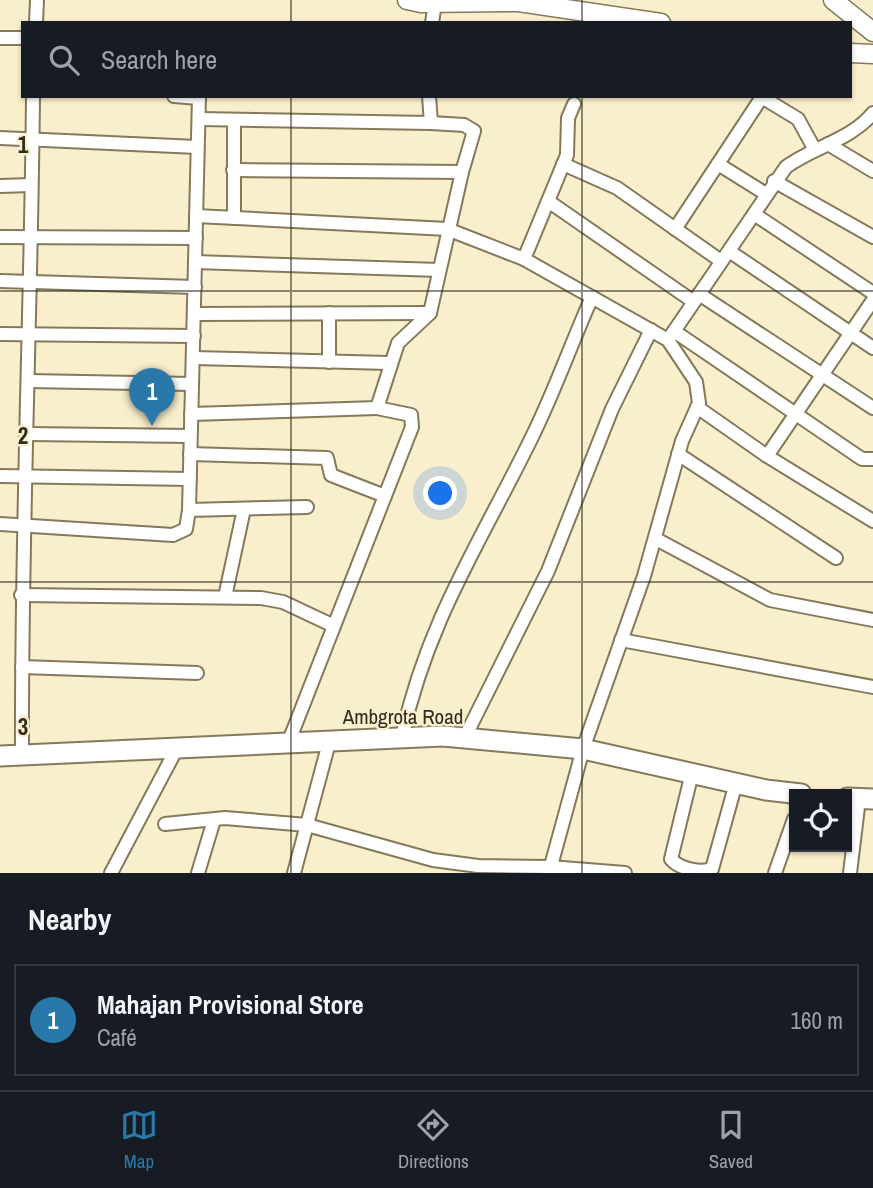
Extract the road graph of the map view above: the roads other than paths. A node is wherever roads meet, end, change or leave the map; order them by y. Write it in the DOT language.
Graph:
graph roads {
  1 [pos="37,0"];
  2 [pos="407,0"];
  3 [pos="833,0"];
  4 [pos="435,3"];
  5 [pos="846,5"];
  6 [pos="36,21"];
  7 [pos="432,21"];
  8 [pos="647,21"];
  9 [pos="873,32"];
  10 [pos="0,38"];
  11 [pos="21,38"];
  12 [pos="852,53"];
  13 [pos="873,54"];
  14 [pos="33,98"];
  15 [pos="199,98"];
  16 [pos="429,98"];
  17 [pos="760,98"];
  18 [pos="763,98"];
  19 [pos="574,104"];
  20 [pos="873,113"];
  21 [pos="200,119"];
  22 [pos="233,120"];
  23 [pos="431,123"];
  24 [pos="0,138"];
  25 [pos="33,140"];
  26 [pos="828,145"];
  27 [pos="197,147"];
  28 [pos="815,150"];
  29 [pos="564,164"];
  30 [pos="718,164"];
  31 [pos="233,170"];
  32 [pos="873,171"];
  33 [pos="462,172"];
  34 [pos="775,181"];
  35 [pos="31,185"];
  36 [pos="0,186"];
  37 [pos="766,194"];
  38 [pos="548,201"];
  39 [pos="754,214"];
  40 [pos="196,216"];
  41 [pos="234,218"];
  42 [pos="447,229"];
  43 [pos="675,229"];
  44 [pos="0,237"];
  45 [pos="30,237"];
  46 [pos="873,237"];
  47 [pos="196,238"];
  48 [pos="725,256"];
  49 [pos="524,259"];
  50 [pos="195,262"];
  51 [pos="439,270"];
  52 [pos="0,281"];
  53 [pos="29,281"];
  54 [pos="195,287"];
  55 [pos="872,292"];
  56 [pos="592,297"];
  57 [pos="696,298"];
  58 [pos="329,313"];
  59 [pos="430,313"];
  60 [pos="195,314"];
  61 [pos="651,330"];
  62 [pos="850,333"];
  63 [pos="0,334"];
  64 [pos="28,334"];
  65 [pos="194,336"];
  66 [pos="671,336"];
  67 [pos="873,348"];
  68 [pos="193,358"];
  69 [pos="329,362"];
  70 [pos="389,363"];
  71 [pos="821,374"];
  72 [pos="28,381"];
  73 [pos="192,384"];
  74 [pos="697,407"];
  75 [pos="377,408"];
  76 [pos="873,408"];
  77 [pos="795,413"];
  78 [pos="191,414"];
  79 [pos="28,434"];
  80 [pos="190,436"];
  81 [pos="190,454"];
  82 [pos="678,454"];
  83 [pos="767,456"];
  84 [pos="873,459"];
  85 [pos="0,476"];
  86 [pos="27,478"];
  87 [pos="190,479"];
  88 [pos="385,496"];
  89 [pos="307,507"];
  90 [pos="244,509"];
  91 [pos="189,510"];
  92 [pos="873,521"];
  93 [pos="0,524"];
  94 [pos="23,525"];
  95 [pos="656,539"];
  96 [pos="836,558"];
  97 [pos="21,595"];
  98 [pos="225,597"];
  99 [pos="873,620"];
  100 [pos="334,626"];
  101 [pos="621,640"];
  102 [pos="22,667"];
  103 [pos="197,673"];
  104 [pos="873,687"];
  105 [pos="402,737"];
  106 [pos="465,737"];
  107 [pos="330,739"];
  108 [pos="289,741"];
  109 [pos="177,748"];
  110 [pos="583,749"];
  111 [pos="0,756"];
  112 [pos="22,756"];
  113 [pos="692,773"];
  114 [pos="736,783"];
  115 [pos="789,792"];
  116 [pos="860,799"];
  117 [pos="214,820"];
  118 [pos="165,824"];
  119 [pos="307,825"];
  120 [pos="789,833"];
  121 [pos="549,870"];
  122 [pos="111,873"];
  123 [pos="198,873"];
  124 [pos="293,873"];
  125 [pos="625,873"];
  126 [pos="775,873"];
  127 [pos="850,873"];
  1 -- 6 [label="street"];
  2 -- 4 [label="main road"];
  3 -- 5 [label="main road"];
  4 -- 7 [label="street"];
  4 -- 8 [label="main road"];
  5 -- 9 [label="main road"];
  10 -- 11 [label="street"];
  12 -- 13 [label="main road"];
  14 -- 25 [label="street"];
  15 -- 21 [label="street"];
  16 -- 23 [label="street"];
  17 -- 30 [label="street"];
  18 -- 28 [label="street"];
  19 -- 29 [label="street"];
  20 -- 26 [label="street"];
  21 -- 22 [label="street"];
  21 -- 27 [label="street"];
  22 -- 23 [label="street"];
  22 -- 31 [label="street"];
  23 -- 33 [label="street"];
  24 -- 25 [label="street"];
  25 -- 27 [label="street"];
  25 -- 35 [label="street"];
  26 -- 28 [label="street"];
  26 -- 32 [label="street"];
  27 -- 40 [label="street"];
  28 -- 34 [label="street"];
  29 -- 38 [label="street"];
  29 -- 43 [label="street"];
  30 -- 37 [label="street"];
  30 -- 43 [label="street"];
  31 -- 33 [label="street"];
  31 -- 41 [label="street"];
  33 -- 42 [label="street"];
  34 -- 37 [label="street"];
  34 -- 46 [label="street"];
  35 -- 36 [label="street"];
  35 -- 45 [label="street"];
  37 -- 39 [label="street"];
  38 -- 49 [label="street"];
  38 -- 57 [label="street"];
  39 -- 48 [label="street"];
  39 -- 55 [label="street"];
  40 -- 41 [label="street"];
  40 -- 47 [label="street"];
  41 -- 42 [label="street"];
  42 -- 49 [label="street"];
  42 -- 51 [label="street"];
  43 -- 48 [label="street"];
  44 -- 45 [label="street"];
  45 -- 47 [label="street"];
  45 -- 53 [label="street"];
  47 -- 50 [label="street"];
  48 -- 57 [label="street"];
  48 -- 62 [label="street"];
  49 -- 56 [label="street"];
  50 -- 51 [label="street"];
  50 -- 54 [label="street"];
  51 -- 59 [label="street"];
  52 -- 53 [label="street"];
  53 -- 54 [label="street"];
  53 -- 64 [label="street"];
  54 -- 60 [label="street"];
  55 -- 62 [label="street"];
  56 -- 61 [label="street"];
  56 -- 105 [label="street"];
  57 -- 66 [label="street"];
  57 -- 71 [label="street"];
  58 -- 59 [label="street"];
  58 -- 60 [label="street"];
  58 -- 69 [label="street"];
  59 -- 70 [label="street"];
  60 -- 65 [label="street"];
  61 -- 66 [label="street"];
  61 -- 106 [label="street"];
  62 -- 67 [label="street"];
  62 -- 71 [label="street"];
  63 -- 64 [label="street"];
  64 -- 65 [label="street"];
  64 -- 72 [label="street"];
  65 -- 68 [label="street"];
  66 -- 74 [label="street"];
  66 -- 77 [label="street"];
  68 -- 69 [label="street"];
  68 -- 73 [label="street"];
  69 -- 70 [label="street"];
  70 -- 75 [label="street"];
  71 -- 76 [label="street"];
  71 -- 77 [label="street"];
  72 -- 73 [label="street"];
  72 -- 79 [label="street"];
  73 -- 78 [label="street"];
  74 -- 82 [label="street"];
  74 -- 83 [label="street"];
  75 -- 78 [label="street"];
  75 -- 88 [label="street"];
  77 -- 83 [label="street"];
  77 -- 84 [label="street"];
  78 -- 80 [label="street"];
  79 -- 80 [label="street"];
  79 -- 86 [label="street"];
  80 -- 81 [label="street"];
  81 -- 87 [label="street"];
  81 -- 88 [label="street"];
  82 -- 95 [label="street"];
  82 -- 96 [label="street"];
  83 -- 92 [label="street"];
  85 -- 86 [label="street"];
  86 -- 87 [label="street"];
  86 -- 94 [label="street"];
  87 -- 91 [label="street"];
  88 -- 100 [label="street"];
  89 -- 90 [label="street"];
  90 -- 91 [label="street"];
  90 -- 98 [label="street"];
  91 -- 94 [label="street"];
  93 -- 94 [label="street"];
  94 -- 97 [label="street"];
  95 -- 99 [label="street"];
  95 -- 101 [label="street"];
  97 -- 98 [label="street"];
  97 -- 102 [label="street"];
  98 -- 100 [label="street"];
  100 -- 108 [label="street"];
  101 -- 104 [label="street"];
  101 -- 110 [label="street"];
  102 -- 103 [label="street"];
  102 -- 112 [label="street"];
  105 -- 106 [label="main road, Ambgrota Road"];
  105 -- 107 [label="main road, Ambgrota Road"];
  106 -- 110 [label="main road, Ambgrota Road"];
  107 -- 108 [label="main road, Ambgrota Road"];
  107 -- 119 [label="street"];
  108 -- 109 [label="main road, Ambgrota Road"];
  109 -- 112 [label="main road, Ambgrota Road"];
  109 -- 122 [label="street"];
  110 -- 113 [label="main road, Ambgrota Road"];
  110 -- 121 [label="street"];
  111 -- 112 [label="main road, Ambgrota Road"];
  113 -- 114 [label="main road, Ambgrota Road"];
  113 -- 114 [label="street"];
  114 -- 115 [label="main road, Ambgrota Road"];
  116 -- 127 [label="street"];
  117 -- 118 [label="street"];
  117 -- 119 [label="street"];
  117 -- 123 [label="street"];
  119 -- 121 [label="street"];
  119 -- 124 [label="street"];
  120 -- 126 [label="street"];
  121 -- 125 [label="street"];
}
